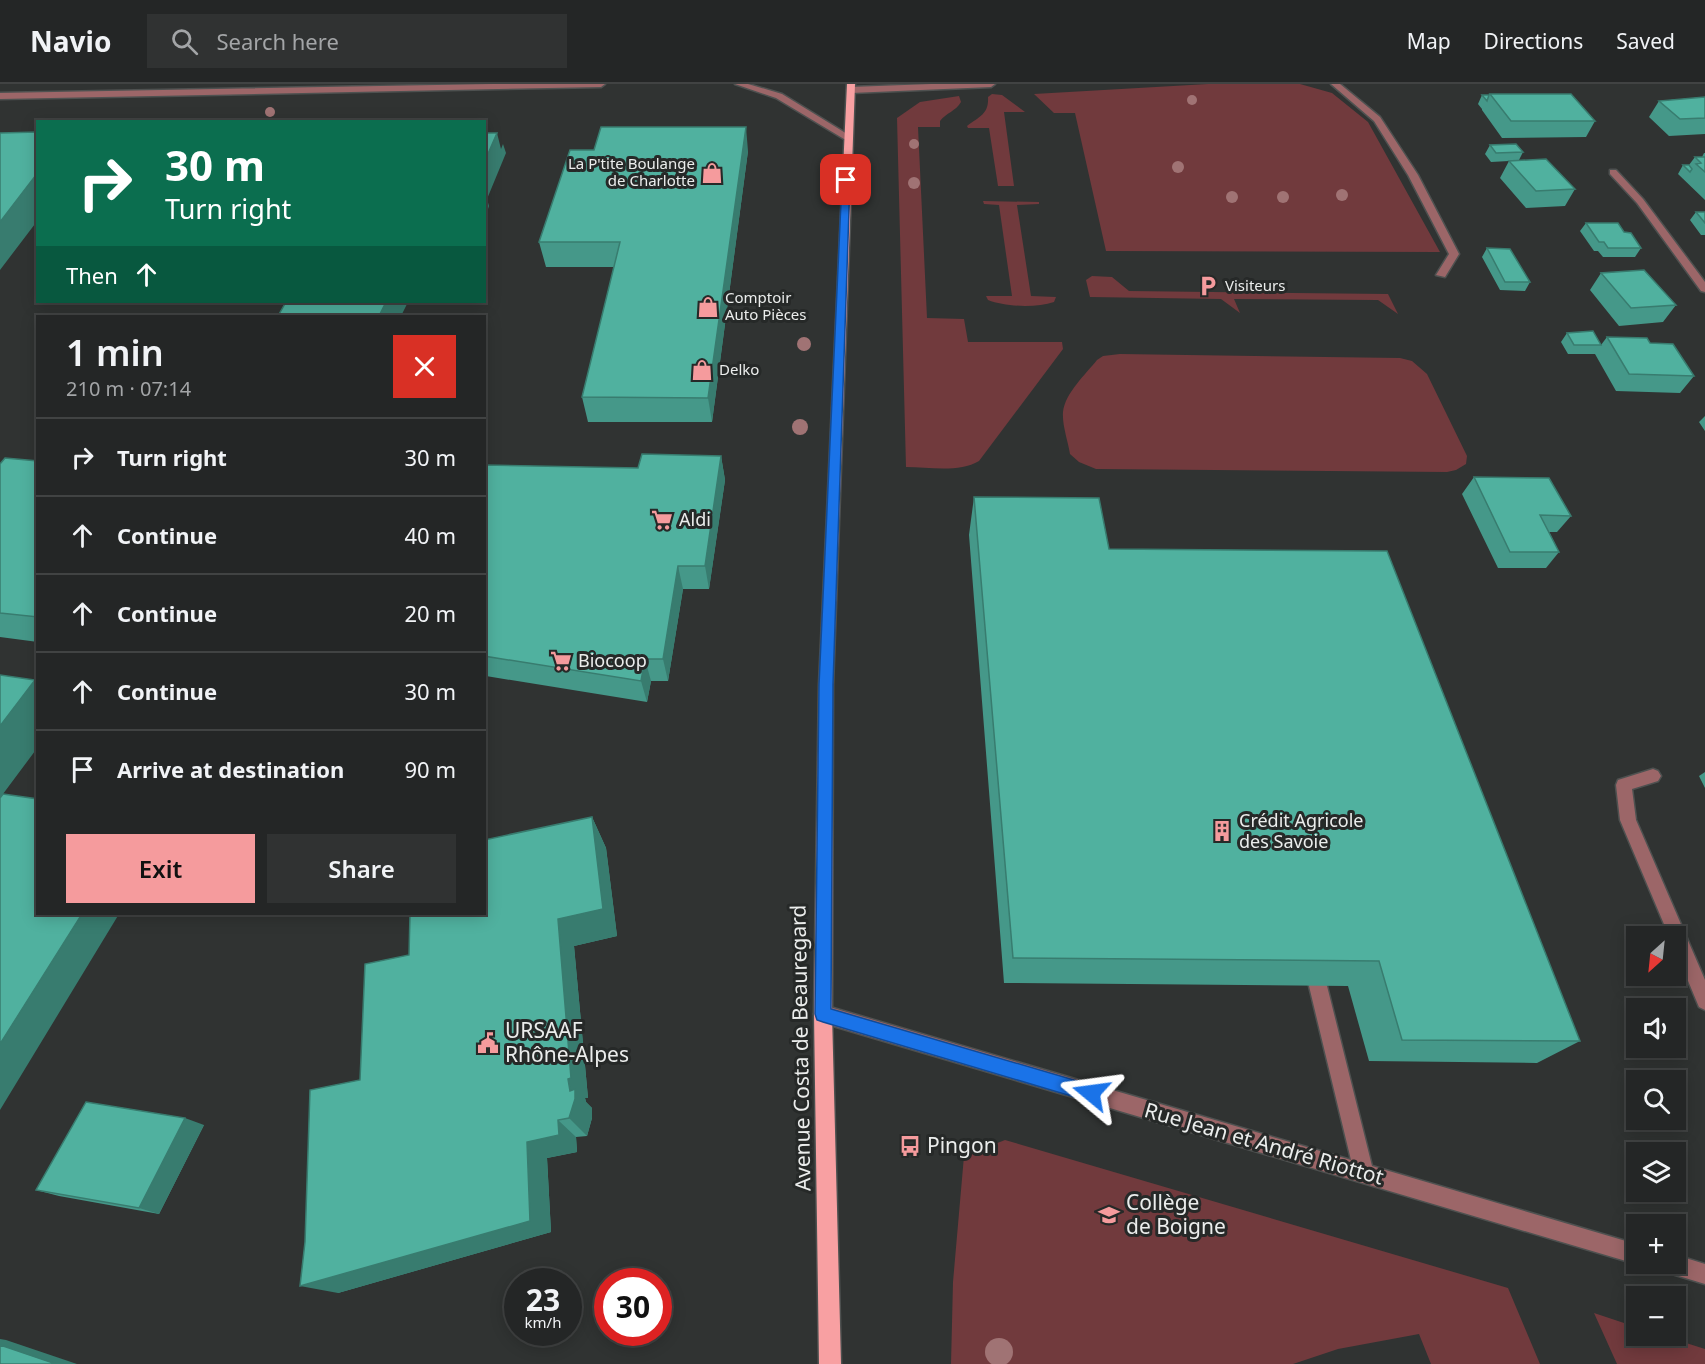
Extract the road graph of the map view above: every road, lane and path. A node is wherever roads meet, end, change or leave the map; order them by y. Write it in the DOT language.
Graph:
graph roads {
  1 [pos="601,84"];
  2 [pos="739,84"];
  3 [pos="976,84"];
  4 [pos="991,84"];
  5 [pos="1335,84"];
  6 [pos="851,87"];
  7 [pos="0,96"];
  8 [pos="848,136"];
  9 [pos="1613,172"];
  10 [pos="1441,275"];
  11 [pos="1705,289"];
  12 [pos="1653,776"];
  13 [pos="1318,986"];
  14 [pos="1705,1001"];
  15 [pos="823,1014"];
  16 [pos="1364,1174"];
  17 [pos="1626,1251"];
  18 [pos="1686,1269"];
  19 [pos="1705,1274"];
  20 [pos="830,1364"];
  1 -- 7 [label="street"];
  2 -- 8 [label="street"];
  3 -- 4 [label="street"];
  3 -- 6 [label="street"];
  5 -- 10 [label="street"];
  6 -- 8 [label="main road, Avenue Costa de Beauregard"];
  8 -- 15 [label="main road, Avenue Costa de Beauregard"];
  9 -- 11 [label="street"];
  12 -- 14 [label="street"];
  13 -- 16 [label="street"];
  15 -- 16 [label="street, Rue Jean et André Riottot"];
  15 -- 20 [label="main road, Avenue Costa de Beauregard"];
  16 -- 17 [label="street, Rue Jean et André Riottot"];
  18 -- 19 [label="street"];
}
